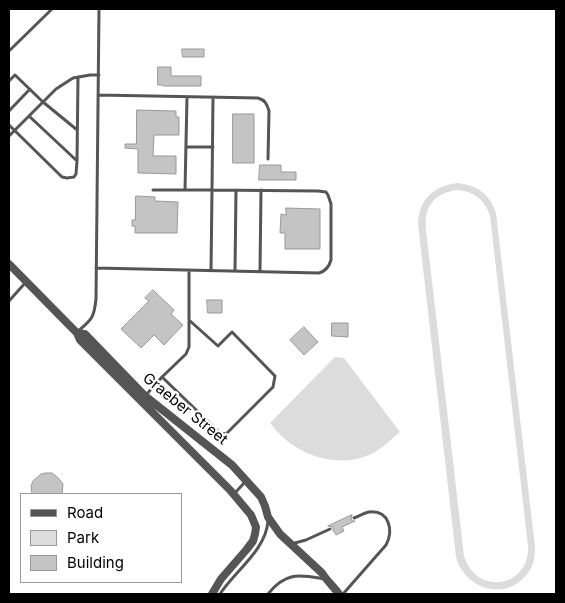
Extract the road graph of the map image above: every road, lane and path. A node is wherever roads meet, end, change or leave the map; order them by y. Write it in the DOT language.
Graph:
graph roads {
  1 [pos="52,9"];
  2 [pos="99,9"];
  3 [pos="9,51"];
  4 [pos="99,75"];
  5 [pos="78,77"];
  6 [pos="9,82"];
  7 [pos="30,89"];
  8 [pos="98,95"];
  9 [pos="187,97"];
  10 [pos="213,97"];
  11 [pos="43,102"];
  12 [pos="9,111"];
  13 [pos="29,116"];
  14 [pos="9,125"];
  15 [pos="77,130"];
  16 [pos="14,131"];
  17 [pos="9,136"];
  18 [pos="186,147"];
  19 [pos="213,147"];
  20 [pos="268,159"];
  21 [pos="77,161"];
  22 [pos="153,190"];
  23 [pos="186,190"];
  24 [pos="212,190"];
  25 [pos="236,190"];
  26 [pos="261,190"];
  27 [pos="9,264"];
  28 [pos="96,268"];
  29 [pos="189,270"];
  30 [pos="211,270"];
  31 [pos="234,271"];
  32 [pos="260,272"];
  33 [pos="26,282"];
  34 [pos="9,302"];
  35 [pos="189,320"];
  36 [pos="77,333"];
  37 [pos="162,376"];
  38 [pos="145,396"];
  39 [pos="246,480"];
  40 [pos="234,494"];
  41 [pos="268,517"];
  42 [pos="354,518"];
  43 [pos="330,529"];
  44 [pos="291,544"];
  45 [pos="326,580"];
  46 [pos="212,594"];
  47 [pos="220,594"];
  48 [pos="268,594"];
  49 [pos="341,594"];
  1 -- 3 [label="lane"];
  2 -- 4 [label="lane"];
  4 -- 5 [label="lane"];
  4 -- 8 [label="lane"];
  5 -- 11 [label="lane"];
  5 -- 15 [label="lane"];
  6 -- 7 [label="lane"];
  7 -- 11 [label="lane"];
  7 -- 12 [label="lane"];
  8 -- 9 [label="lane"];
  8 -- 28 [label="lane"];
  9 -- 10 [label="lane"];
  9 -- 18 [label="lane"];
  10 -- 19 [label="lane"];
  10 -- 20 [label="lane"];
  11 -- 13 [label="lane"];
  11 -- 15 [label="lane"];
  13 -- 16 [label="lane"];
  13 -- 21 [label="lane"];
  14 -- 16 [label="lane"];
  15 -- 21 [label="lane"];
  16 -- 17 [label="lane"];
  16 -- 21 [label="lane"];
  18 -- 19 [label="lane"];
  18 -- 23 [label="lane"];
  19 -- 24 [label="lane"];
  22 -- 23 [label="lane"];
  23 -- 24 [label="lane"];
  24 -- 25 [label="lane"];
  24 -- 30 [label="lane"];
  25 -- 26 [label="lane"];
  25 -- 31 [label="lane"];
  26 -- 32 [label="lane"];
  26 -- 32 [label="lane"];
  27 -- 33 [label="street, Graeber Street"];
  28 -- 29 [label="lane"];
  28 -- 36 [label="lane"];
  29 -- 30 [label="lane"];
  29 -- 35 [label="lane"];
  30 -- 31 [label="lane"];
  31 -- 32 [label="lane"];
  33 -- 34 [label="lane"];
  33 -- 36 [label="street, Graeber Street"];
  35 -- 37 [label="lane"];
  35 -- 37 [label="lane"];
  36 -- 38 [label="street, Graeber Street"];
  36 -- 40 [label="street, Graeber Street"];
  37 -- 38 [label="lane"];
  38 -- 39 [label="street, Graeber Street"];
  39 -- 40 [label="lane"];
  39 -- 41 [label="street, Graeber Street"];
  40 -- 46 [label="street, Graeber Street"];
  41 -- 44 [label="street, Graeber Street"];
  41 -- 47 [label="lane"];
  42 -- 49 [label="lane"];
  43 -- 44 [label="lane"];
  44 -- 45 [label="street, Graeber Street"];
  45 -- 48 [label="lane"];
  45 -- 49 [label="street, Graeber Street"];
}
